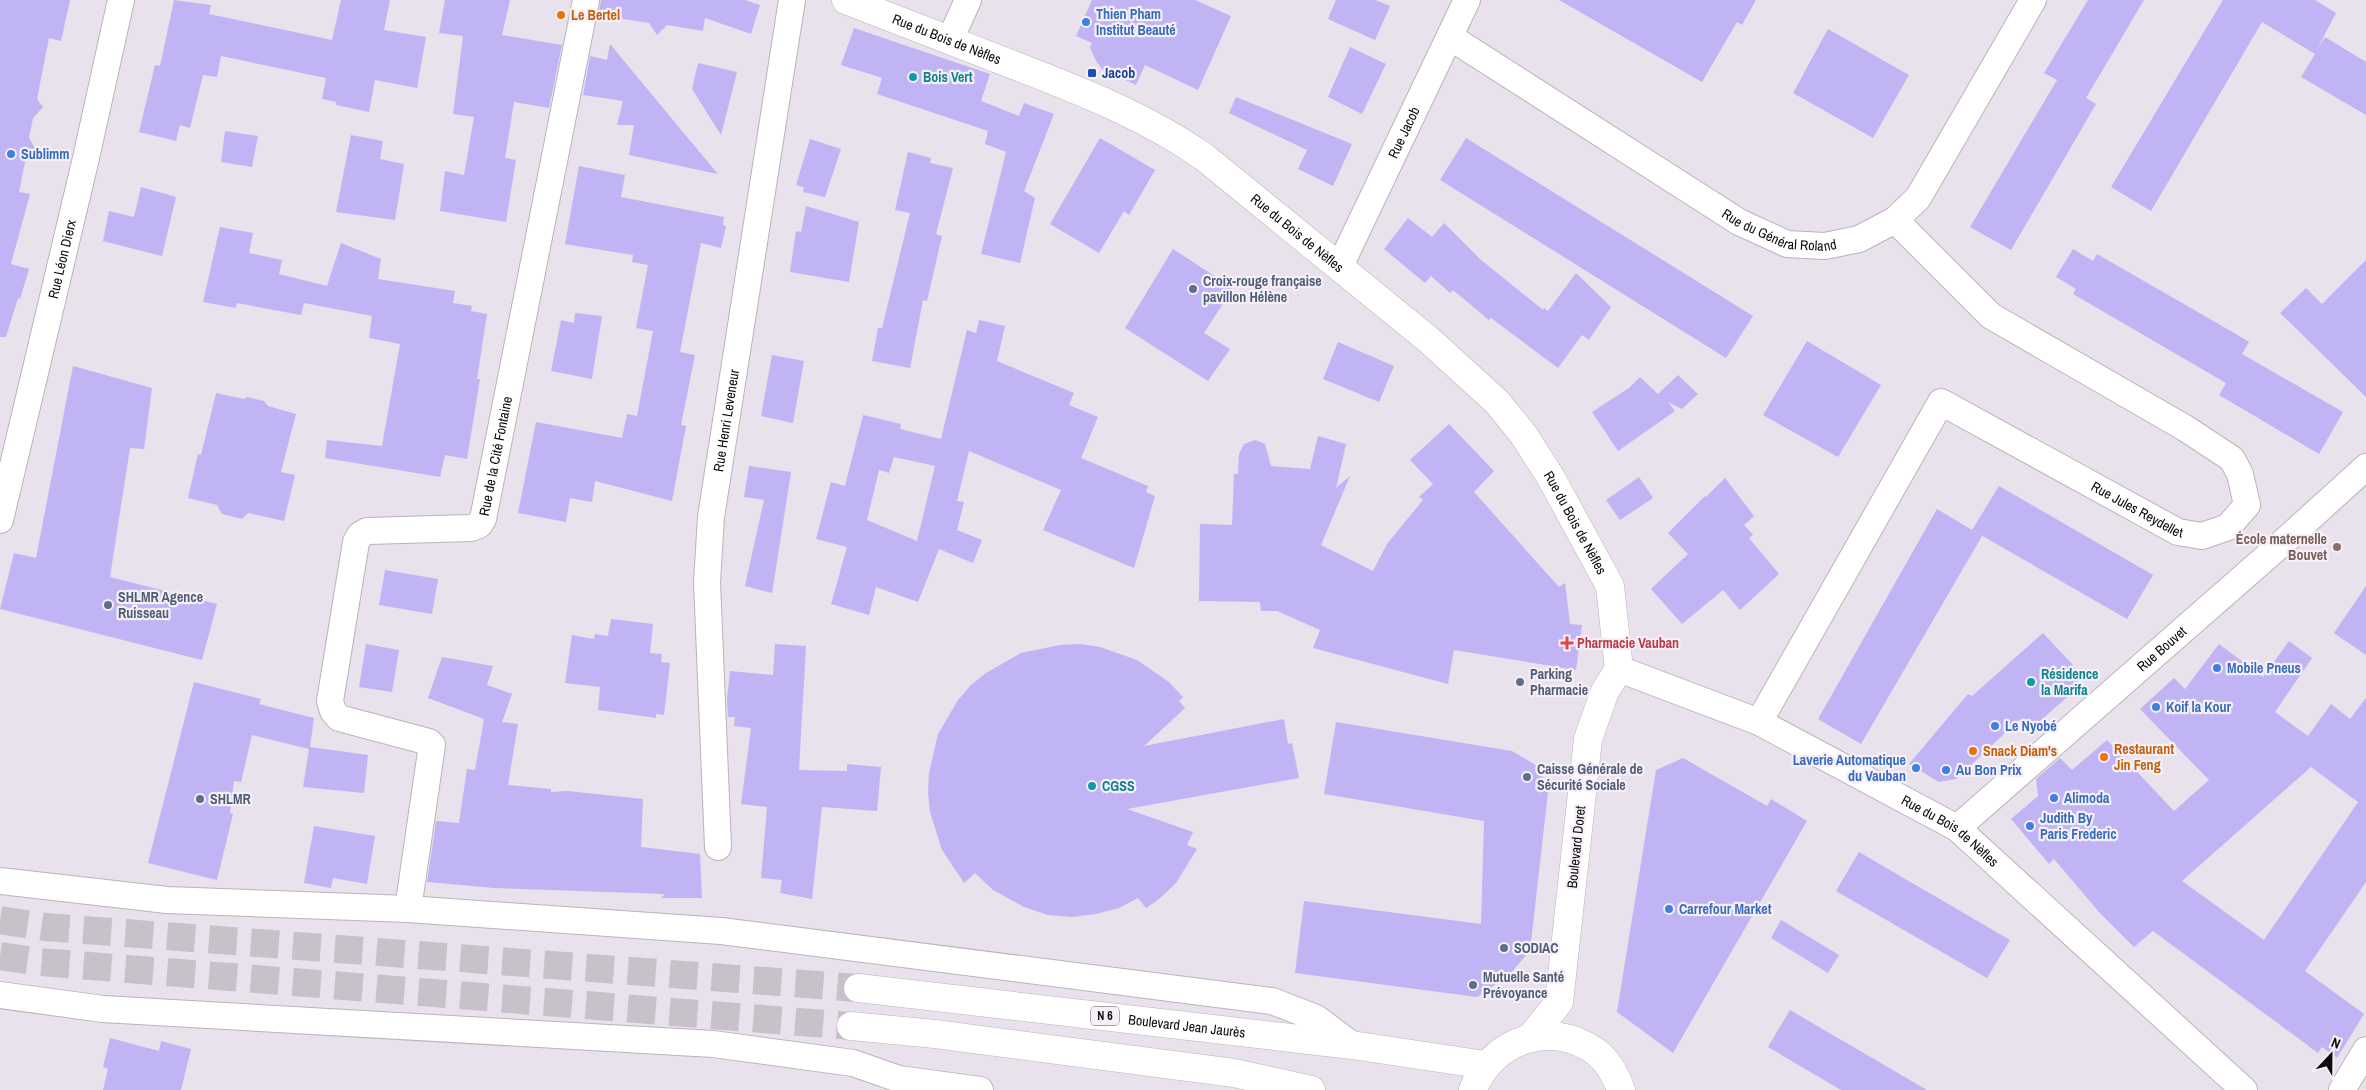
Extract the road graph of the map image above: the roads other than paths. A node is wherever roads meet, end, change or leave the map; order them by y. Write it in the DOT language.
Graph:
graph roads {
  1 [pos="121,0"];
  2 [pos="586,0"];
  3 [pos="792,0"];
  4 [pos="846,0"];
  5 [pos="968,0"];
  6 [pos="1467,0"];
  7 [pos="2033,0"];
  8 [pos="1450,38"];
  9 [pos="950,40"];
  10 [pos="1895,220"];
  11 [pos="1340,266"];
  12 [pos="2366,467"];
  13 [pos="0,520"];
  14 [pos="1620,669"];
  15 [pos="1759,722"];
  16 [pos="1957,828"];
  17 [pos="718,847"];
  18 [pos="0,881"];
  19 [pos="408,909"];
  20 [pos="858,988"];
  21 [pos="0,995"];
  22 [pos="1559,1002"];
  23 [pos="851,1026"];
  24 [pos="1532,1036"];
  25 [pos="1352,1045"];
  26 [pos="2366,1050"];
  27 [pos="1596,1052"];
  28 [pos="1485,1065"];
  29 [pos="980,1090"];
  30 [pos="1311,1090"];
  31 [pos="1473,1090"];
  32 [pos="1621,1090"];
  33 [pos="2244,1090"];
  34 [pos="2342,1090"];
  1 -- 13 [label="street, Rue Léon Dierx"];
  2 -- 19 [label="street, Rue de la Cité Fontaine"];
  3 -- 17 [label="street, Rue Henri Leveneur"];
  4 -- 9 [label="street, Rue du Bois de Nèfles"];
  5 -- 9 [label="street"];
  6 -- 8 [label="street, Rue Jacob"];
  7 -- 10 [label="street, Rue du Général Roland"];
  8 -- 10 [label="street, Rue du Général Roland"];
  8 -- 11 [label="street, Rue Jacob"];
  9 -- 11 [label="street, Rue du Bois de Nèfles"];
  10 -- 15 [label="street, Rue Jules Reydellet"];
  11 -- 14 [label="street, Rue du Bois de Nèfles"];
  12 -- 16 [label="street, Rue Bouvet"];
  14 -- 15 [label="street, Rue du Bois de Nèfles"];
  14 -- 22 [label="street, Boulevard Doret"];
  15 -- 16 [label="street, Rue du Bois de Nèfles"];
  16 -- 33 [label="street, Rue du Bois de Nèfles"];
  18 -- 19 [label="street"];
  19 -- 25 [label="street"];
  20 -- 25 [label="street, Boulevard Jean Jaurès / N 6"];
  21 -- 29 [label="street"];
  22 -- 24 [label="street"];
  22 -- 27 [label="street"];
  23 -- 30 [label="street"];
  24 -- 27 [label="street"];
  24 -- 28 [label="street"];
  25 -- 28 [label="street, Boulevard Jean Jaurès / N 6"];
  26 -- 34 [label="street"];
  27 -- 32 [label="street"];
  28 -- 31 [label="street"];
}
